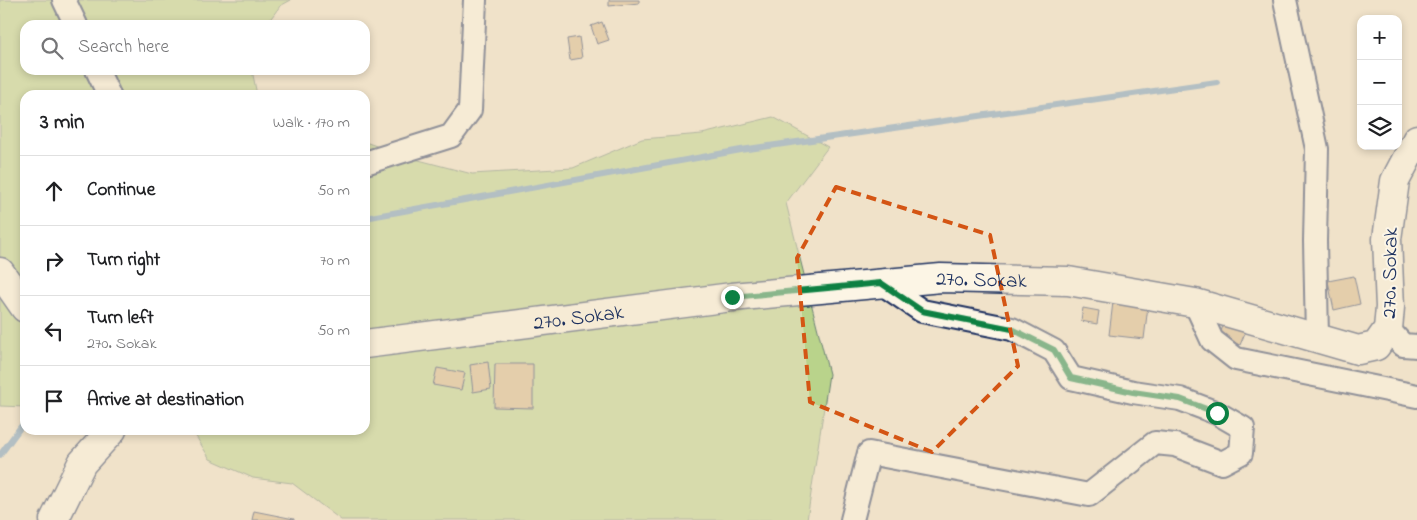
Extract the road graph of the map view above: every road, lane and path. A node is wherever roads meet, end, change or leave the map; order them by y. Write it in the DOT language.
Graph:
graph roads {
  1 [pos="64,0"];
  2 [pos="474,0"];
  3 [pos="1285,0"];
  4 [pos="74,20"];
  5 [pos="100,75"];
  6 [pos="107,90"];
  7 [pos="1417,139"];
  8 [pos="370,161"];
  9 [pos="881,283"];
  10 [pos="1195,303"];
  11 [pos="1388,330"];
  12 [pos="1317,337"];
  13 [pos="370,343"];
  14 [pos="1417,346"];
  15 [pos="1417,396"];
  16 [pos="107,435"];
  17 [pos="54,520"];
  18 [pos="852,520"];
  1 -- 4 [label="street"];
  2 -- 8 [label="street"];
  3 -- 12 [label="street"];
  5 -- 6 [label="street"];
  7 -- 11 [label="street, 270. Sokak"];
  9 -- 10 [label="street, 270. Sokak"];
  9 -- 13 [label="street, 270. Sokak"];
  9 -- 18 [label="street"];
  10 -- 12 [label="street, 270. Sokak"];
  10 -- 15 [label="street"];
  11 -- 12 [label="street, 270. Sokak"];
  11 -- 14 [label="street"];
  16 -- 17 [label="street"];
}
